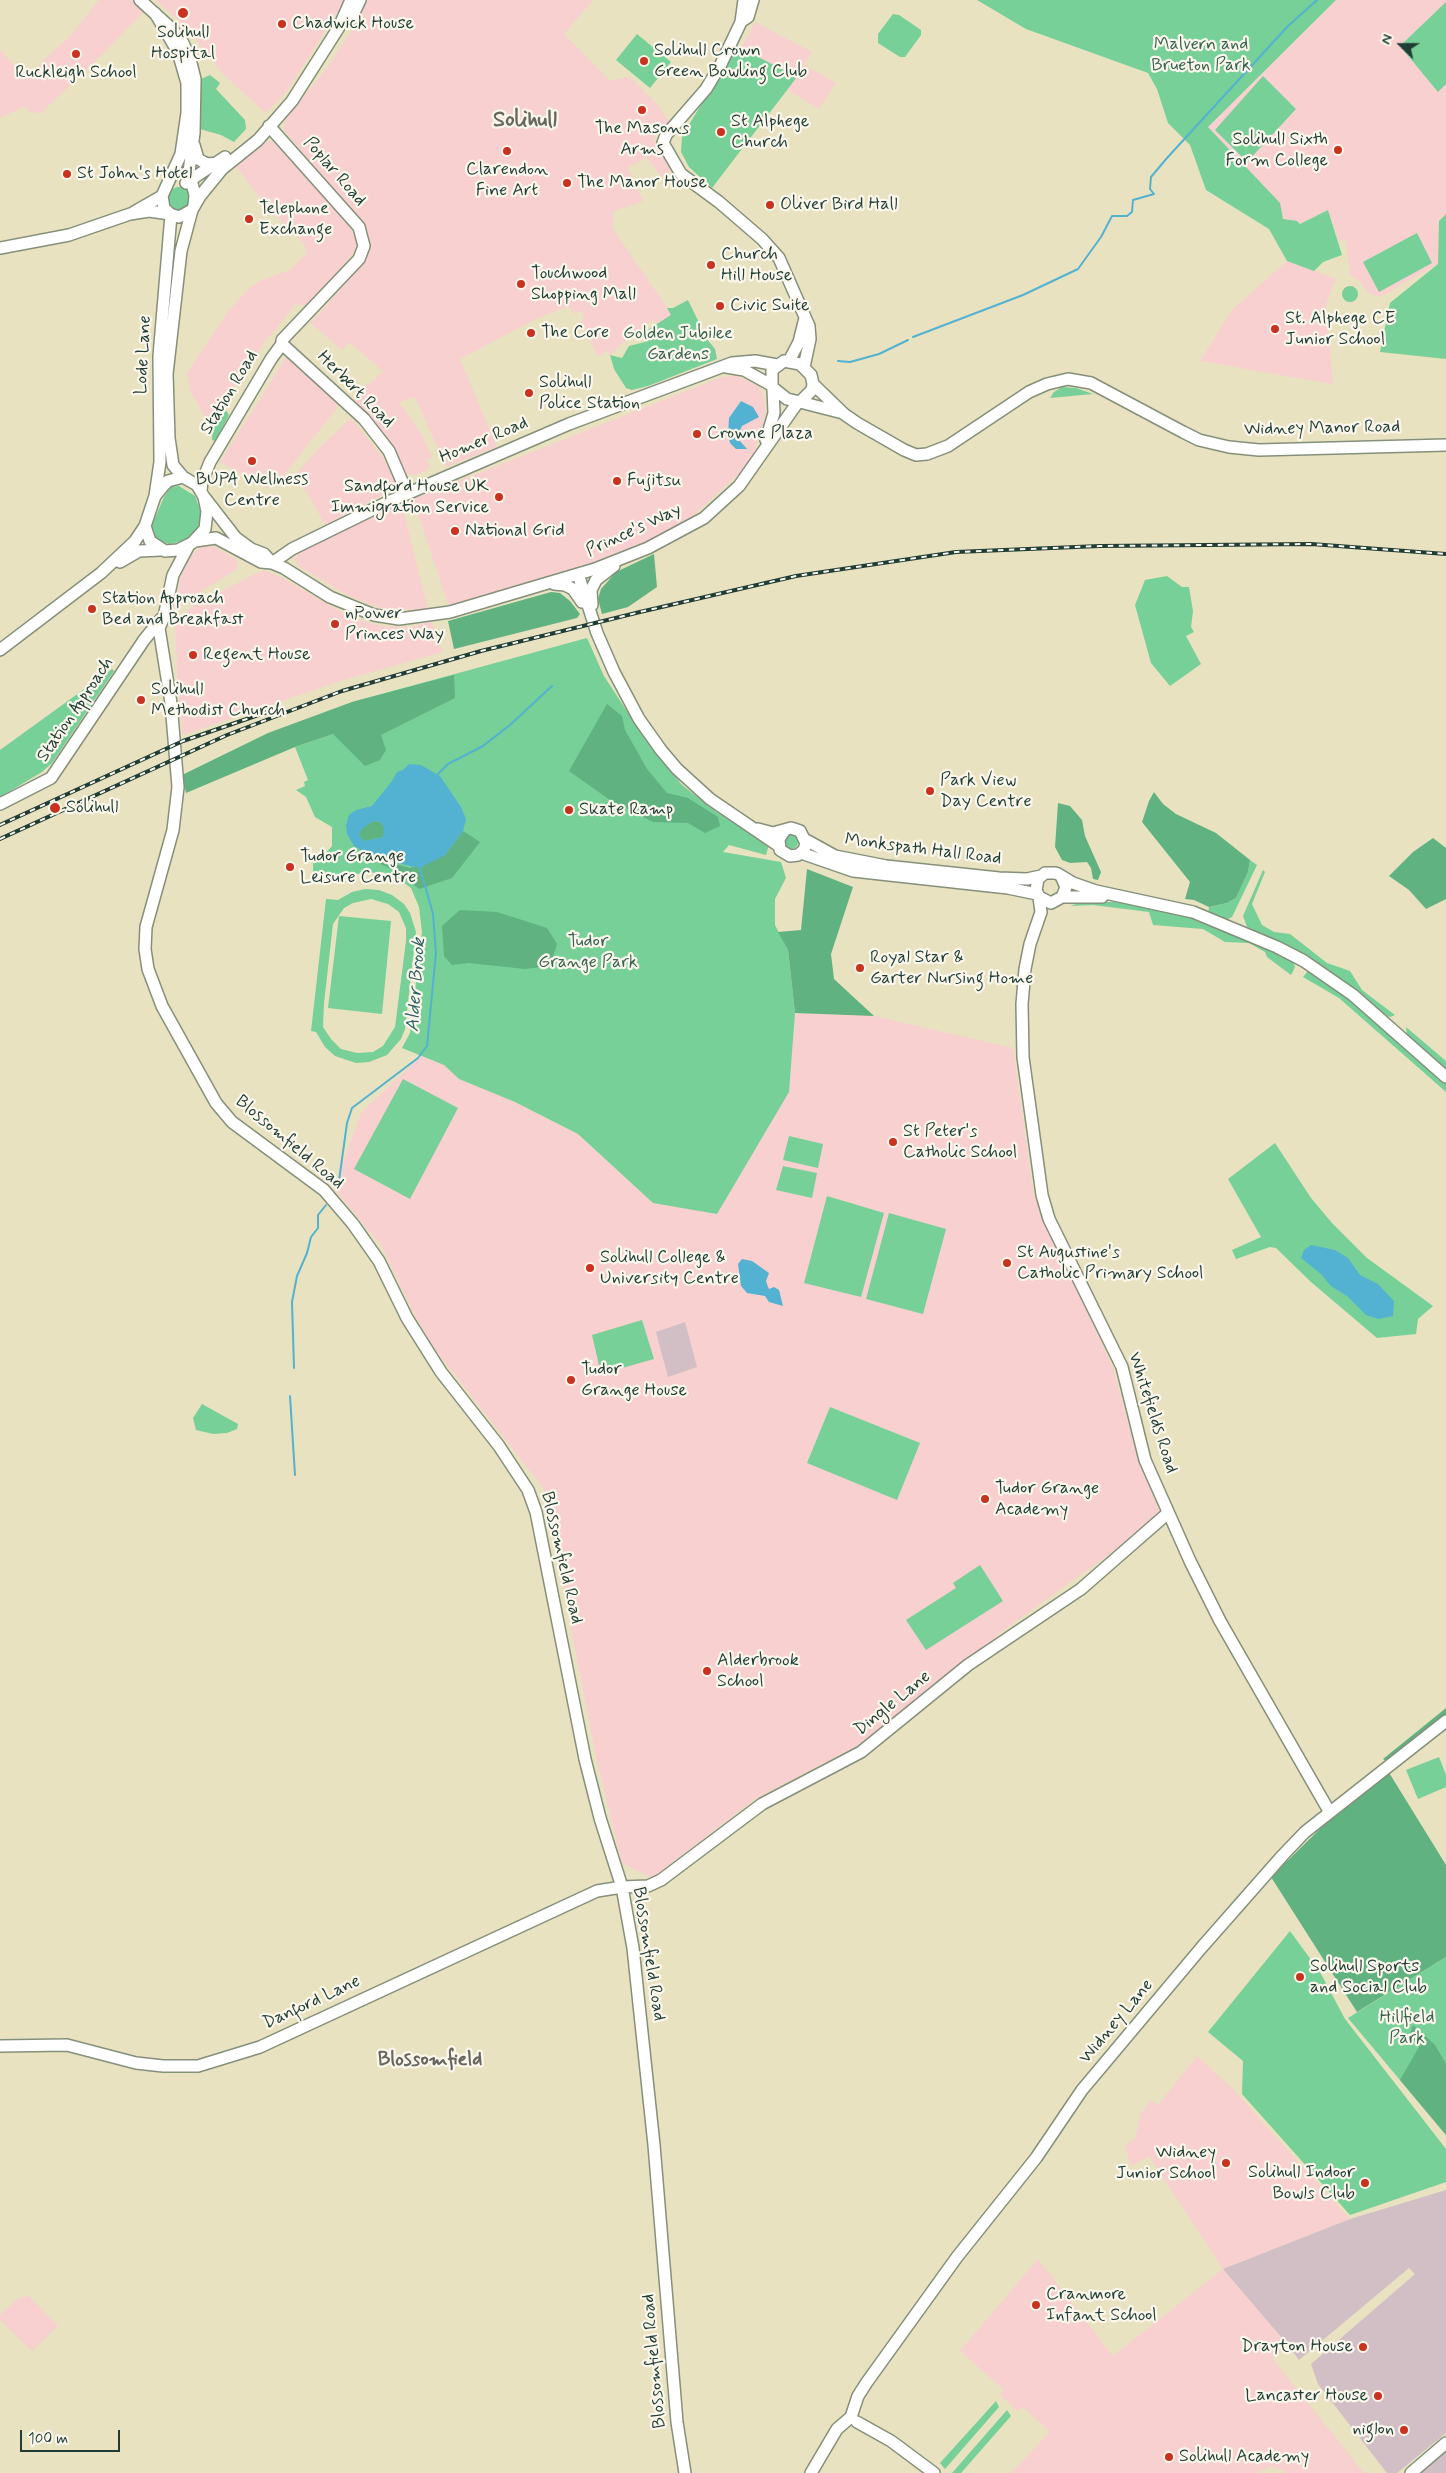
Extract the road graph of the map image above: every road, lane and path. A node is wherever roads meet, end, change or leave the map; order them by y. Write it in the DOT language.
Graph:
graph roads {
  1 [pos="140,0"];
  2 [pos="351,0"];
  3 [pos="360,0"];
  4 [pos="744,0"];
  5 [pos="753,0"];
  6 [pos="154,13"];
  7 [pos="741,22"];
  8 [pos="312,72"];
  9 [pos="269,126"];
  10 [pos="193,138"];
  11 [pos="218,163"];
  12 [pos="189,185"];
  13 [pos="164,192"];
  14 [pos="193,208"];
  15 [pos="130,214"];
  16 [pos="170,215"];
  17 [pos="364,246"];
  18 [pos="0,248"];
  19 [pos="805,318"];
  20 [pos="282,344"];
  21 [pos="789,360"];
  22 [pos="777,365"];
  23 [pos="721,366"];
  24 [pos="804,367"];
  25 [pos="813,384"];
  26 [pos="772,387"];
  27 [pos="799,402"];
  28 [pos="844,414"];
  29 [pos="1446,445"];
  30 [pos="762,454"];
  31 [pos="210,462"];
  32 [pos="184,478"];
  33 [pos="407,493"];
  34 [pos="203,494"];
  35 [pos="155,496"];
  36 [pos="224,523"];
  37 [pos="145,526"];
  38 [pos="192,543"];
  39 [pos="292,549"];
  40 [pos="163,550"];
  41 [pos="634,553"];
  42 [pos="272,563"];
  43 [pos="101,573"];
  44 [pos="173,574"];
  45 [pos="294,574"];
  46 [pos="578,574"];
  47 [pos="551,584"];
  48 [pos="164,617"];
  49 [pos="593,621"];
  50 [pos="0,650"];
  51 [pos="0,804"];
  52 [pos="747,825"];
  53 [pos="785,830"];
  54 [pos="806,840"];
  55 [pos="779,846"];
  56 [pos="801,853"];
  57 [pos="1041,876"];
  58 [pos="1061,876"];
  59 [pos="1038,896"];
  60 [pos="1118,897"];
  61 [pos="1061,898"];
  62 [pos="1031,940"];
  63 [pos="1446,1077"];
  64 [pos="1168,1513"];
  65 [pos="1446,1721"];
  66 [pos="1329,1811"];
  67 [pos="622,1887"];
  68 [pos="0,2046"];
  69 [pos="857,2417"];
  70 [pos="1446,2443"];
  71 [pos="685,2473"];
  72 [pos="811,2473"];
  73 [pos="934,2473"];
  74 [pos="1411,2473"];
  1 -- 6 [label="street"];
  2 -- 8 [label="street"];
  3 -- 8 [label="street"];
  4 -- 7 [label="street"];
  5 -- 7 [label="street"];
  6 -- 10 [label="street"];
  6 -- 13 [label="street"];
  7 -- 19 [label="street"];
  8 -- 9 [label="street"];
  9 -- 11 [label="street"];
  9 -- 14 [label="street"];
  9 -- 17 [label="street, Poplar Road"];
  10 -- 11 [label="street"];
  10 -- 12 [label="street"];
  11 -- 12 [label="street"];
  12 -- 13 [label="street"];
  12 -- 14 [label="street"];
  13 -- 15 [label="street"];
  13 -- 16 [label="street"];
  14 -- 16 [label="street"];
  14 -- 32 [label="street, Lode Lane"];
  15 -- 16 [label="street"];
  15 -- 18 [label="street"];
  16 -- 35 [label="street, Lode Lane"];
  17 -- 20 [label="street, Station Road"];
  19 -- 21 [label="street"];
  19 -- 24 [label="street"];
  20 -- 31 [label="street, Station Road"];
  20 -- 33 [label="street, Herbert Road"];
  21 -- 22 [label="street"];
  21 -- 24 [label="street"];
  22 -- 23 [label="street, Homer Road"];
  22 -- 26 [label="street"];
  23 -- 26 [label="street"];
  23 -- 33 [label="street, Homer Road"];
  24 -- 25 [label="street"];
  25 -- 27 [label="street"];
  25 -- 28 [label="street"];
  26 -- 27 [label="street"];
  26 -- 30 [label="street, Prince's Way"];
  27 -- 28 [label="street"];
  27 -- 30 [label="street, Prince's Way"];
  28 -- 29 [label="street, Widney Manor Road"];
  30 -- 41 [label="street, Prince's Way"];
  31 -- 32 [label="street, Station Road"];
  31 -- 34 [label="street, Station Road"];
  32 -- 34 [label="street"];
  32 -- 35 [label="street"];
  33 -- 39 [label="street, Homer Road"];
  34 -- 36 [label="street"];
  34 -- 38 [label="street"];
  35 -- 37 [label="street"];
  36 -- 39 [label="street"];
  36 -- 42 [label="street"];
  37 -- 40 [label="street"];
  37 -- 43 [label="street"];
  38 -- 40 [label="street"];
  38 -- 42 [label="street"];
  38 -- 44 [label="street, Blossomfield Road"];
  39 -- 42 [label="street, Homer Road"];
  39 -- 45 [label="street"];
  40 -- 43 [label="street"];
  40 -- 44 [label="street"];
  41 -- 46 [label="street, Prince's Way"];
  41 -- 49 [label="street"];
  42 -- 45 [label="street, Prince's Way"];
  43 -- 50 [label="street"];
  44 -- 48 [label="street, Blossomfield Road"];
  45 -- 47 [label="street, Prince's Way"];
  46 -- 47 [label="street, Prince's Way"];
  46 -- 49 [label="street"];
  47 -- 49 [label="street"];
  48 -- 51 [label="street, Station Approach"];
  48 -- 67 [label="street, Blossomfield Road"];
  49 -- 52 [label="street"];
  52 -- 53 [label="street"];
  52 -- 55 [label="street"];
  53 -- 54 [label="street"];
  53 -- 55 [label="street"];
  54 -- 56 [label="street"];
  54 -- 57 [label="street, Monkspath Hall Road"];
  55 -- 56 [label="street"];
  56 -- 59 [label="street, Monkspath Hall Road"];
  57 -- 58 [label="street"];
  57 -- 59 [label="street"];
  58 -- 60 [label="street"];
  58 -- 61 [label="street"];
  59 -- 61 [label="street"];
  59 -- 62 [label="street, Whitefields Road"];
  60 -- 61 [label="street"];
  60 -- 63 [label="street"];
  61 -- 62 [label="street, Whitefields Road"];
  62 -- 64 [label="street, Whitefields Road"];
  64 -- 66 [label="street, Whitefields Road"];
  64 -- 67 [label="street, Dingle Lane"];
  65 -- 66 [label="street, Widney Lane"];
  66 -- 69 [label="street, Widney Lane"];
  67 -- 68 [label="street, Danford Lane"];
  67 -- 71 [label="street, Blossomfield Road"];
  69 -- 72 [label="street, Widney Lane"];
  69 -- 73 [label="street"];
  70 -- 74 [label="street"];
}
